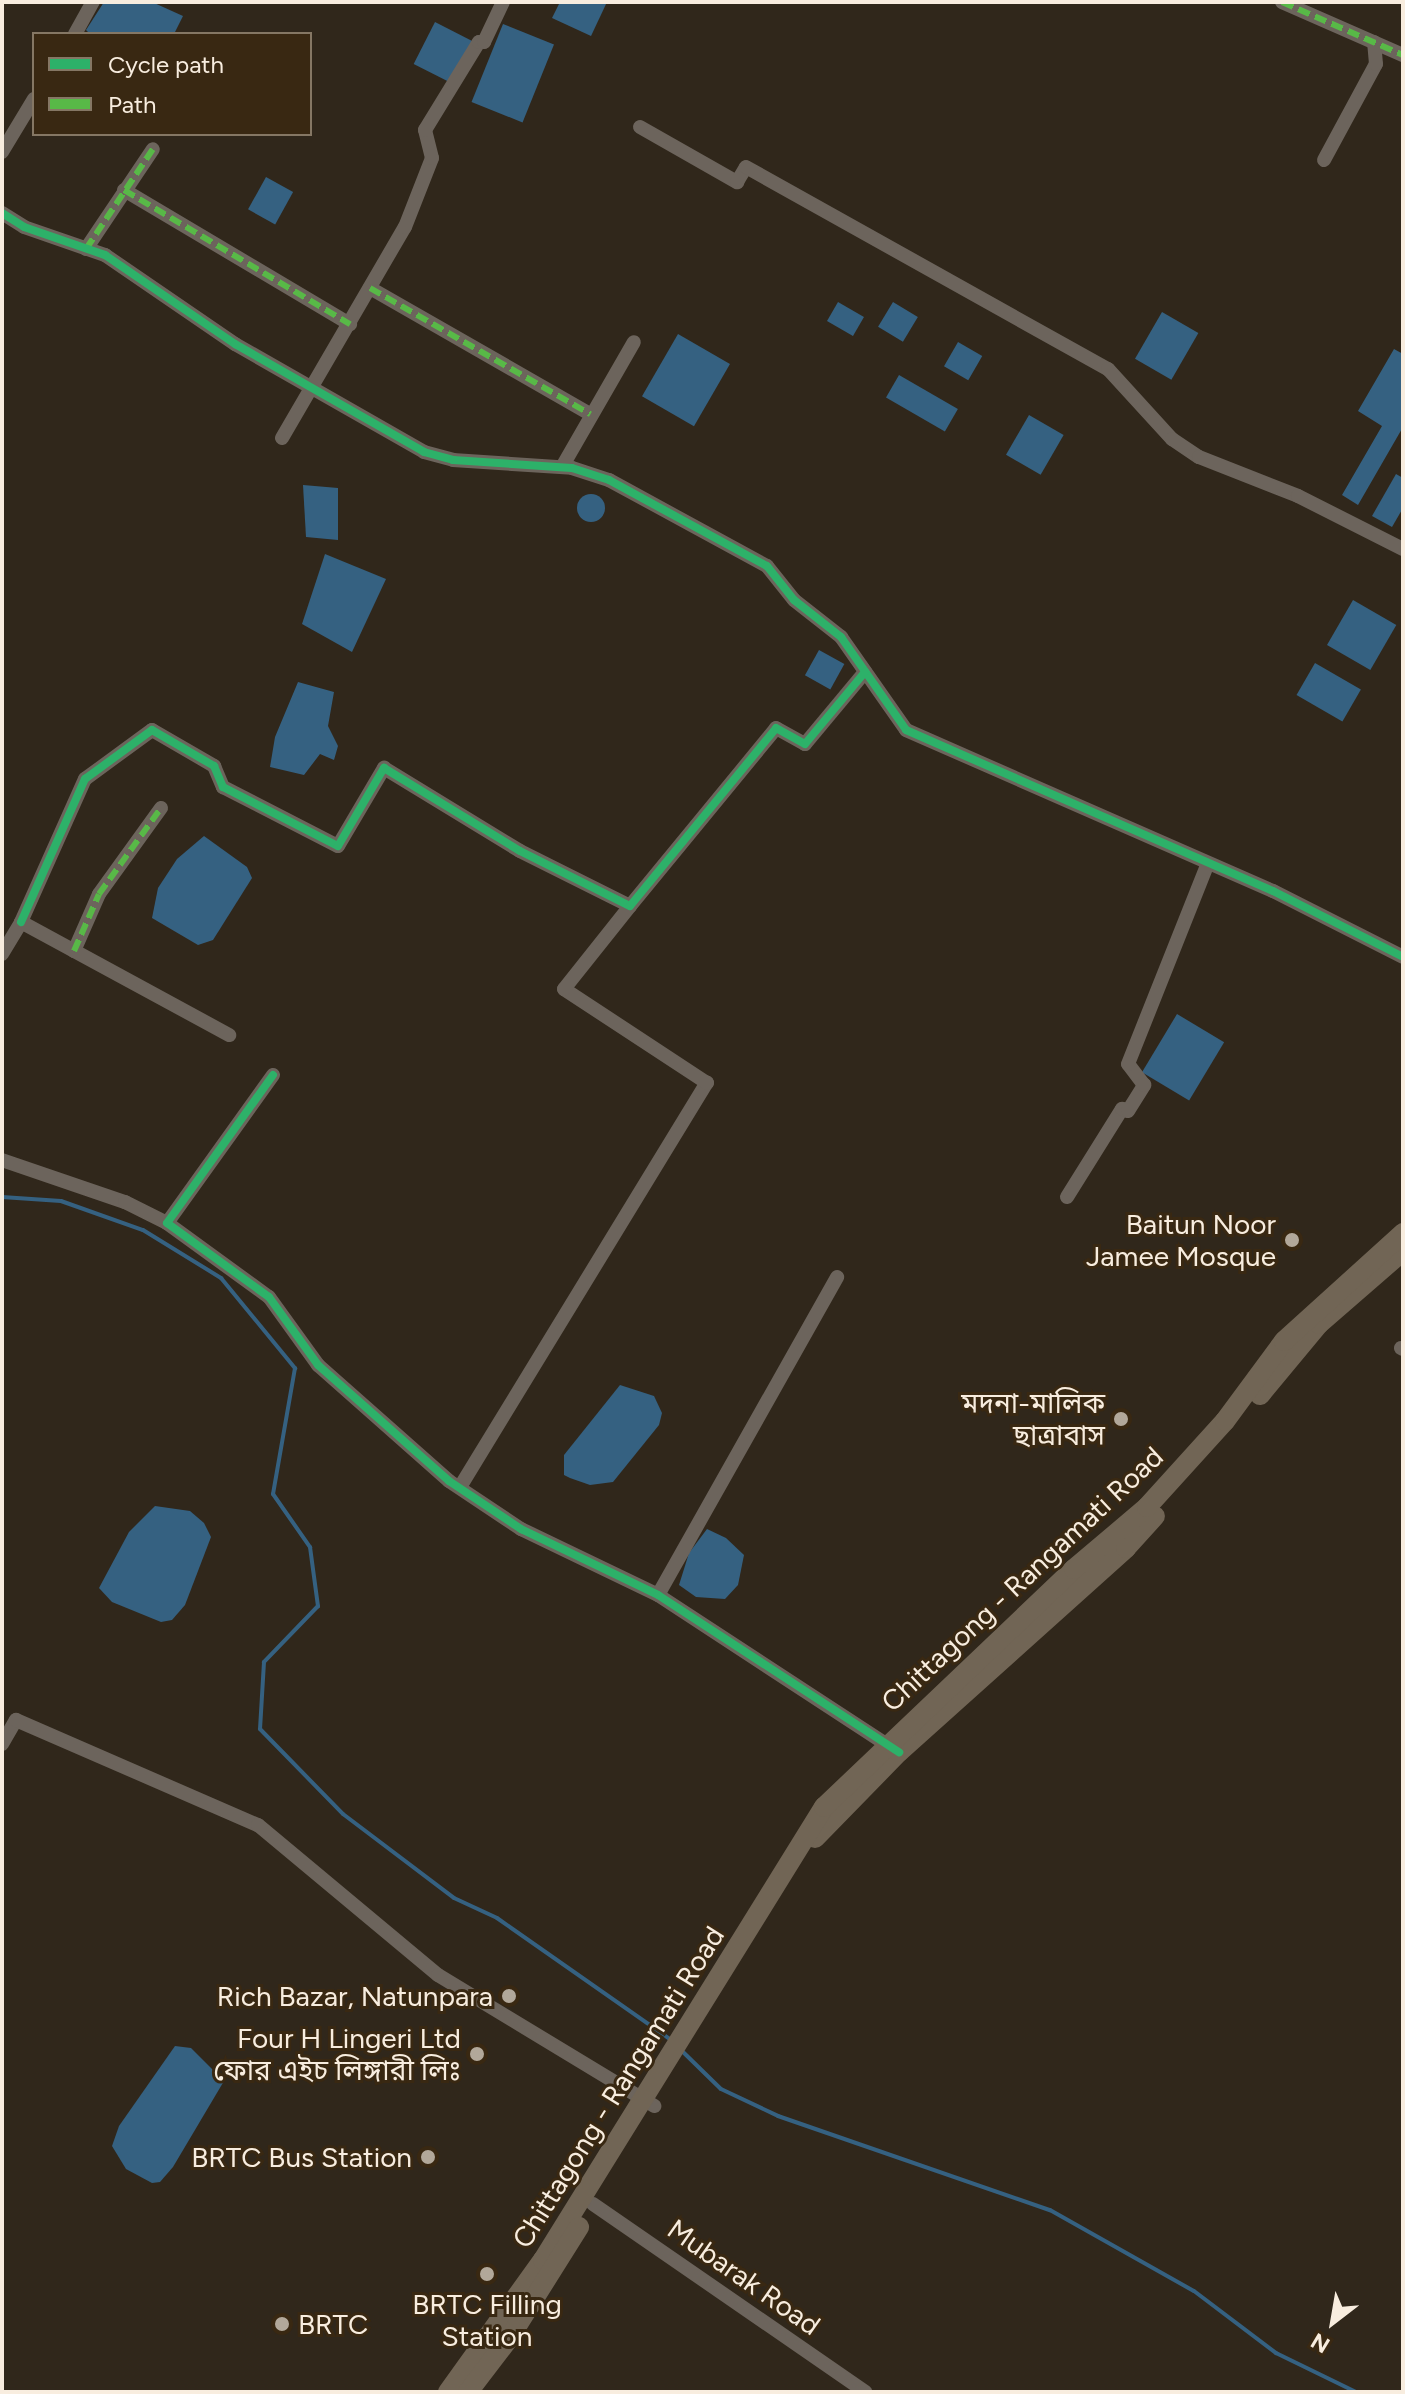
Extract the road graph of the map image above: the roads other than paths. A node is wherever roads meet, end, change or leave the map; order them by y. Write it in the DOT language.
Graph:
graph roads {
  1 [pos="93,2"];
  2 [pos="503,2"];
  3 [pos="1282,2"];
  4 [pos="76,32"];
  5 [pos="1374,42"];
  6 [pos="1403,55"];
  7 [pos="32,102"];
  8 [pos="640,127"];
  9 [pos="153,149"];
  10 [pos="2,152"];
  11 [pos="1324,160"];
  12 [pos="124,190"];
  13 [pos="2,213"];
  14 [pos="86,249"];
  15 [pos="370,288"];
  16 [pos="350,324"];
  17 [pos="634,342"];
  18 [pos="311,388"];
  19 [pos="590,414"];
  20 [pos="282,438"];
  21 [pos="562,467"];
  22 [pos="1403,549"];
  23 [pos="865,672"];
  24 [pos="161,808"];
  25 [pos="1208,863"];
  26 [pos="630,906"];
  27 [pos="21,922"];
  28 [pos="74,951"];
  29 [pos="2,954"];
  30 [pos="1403,957"];
  31 [pos="229,1035"];
  32 [pos="273,1075"];
  33 [pos="2,1160"];
  34 [pos="1067,1197"];
  35 [pos="167,1223"];
  36 [pos="1403,1233"];
  37 [pos="1403,1251"];
  38 [pos="837,1277"];
  39 [pos="460,1487"];
  40 [pos="658,1595"];
  41 [pos="2,1744"];
  42 [pos="893,1748"];
  43 [pos="650,2103"];
  44 [pos="593,2204"];
  45 [pos="448,2392"];
  46 [pos="468,2392"];
  47 [pos="866,2392"];
  1 -- 4 [label="street"];
  2 -- 15 [label="street"];
  3 -- 5 [label="street"];
  5 -- 6 [label="street"];
  5 -- 11 [label="street"];
  7 -- 10 [label="street"];
  8 -- 22 [label="street"];
  9 -- 12 [label="street"];
  12 -- 14 [label="street"];
  12 -- 16 [label="street"];
  13 -- 14 [label="street"];
  14 -- 18 [label="street"];
  15 -- 16 [label="street"];
  15 -- 19 [label="street"];
  16 -- 18 [label="street"];
  17 -- 19 [label="street"];
  18 -- 20 [label="street"];
  18 -- 21 [label="street"];
  19 -- 21 [label="street"];
  21 -- 23 [label="street"];
  23 -- 25 [label="street"];
  23 -- 26 [label="street"];
  24 -- 28 [label="street"];
  25 -- 30 [label="street"];
  25 -- 34 [label="street"];
  26 -- 27 [label="street"];
  26 -- 39 [label="street"];
  27 -- 28 [label="street"];
  27 -- 29 [label="street"];
  28 -- 31 [label="street"];
  32 -- 35 [label="street"];
  33 -- 35 [label="street"];
  35 -- 39 [label="street"];
  36 -- 42 [label="highway, Chittagong - Rangamati Road"];
  37 -- 42 [label="highway, Chittagong - Rangamati Road"];
  38 -- 40 [label="street"];
  39 -- 40 [label="street"];
  40 -- 42 [label="street"];
  41 -- 43 [label="street"];
  42 -- 43 [label="highway, Chittagong - Rangamati Road"];
  43 -- 44 [label="highway, Chittagong - Rangamati Road"];
  43 -- 45 [label="highway, Chittagong - Rangamati Road"];
  44 -- 46 [label="highway, Chittagong - Rangamati Road"];
  44 -- 47 [label="street, Mubarak Road"];
}
